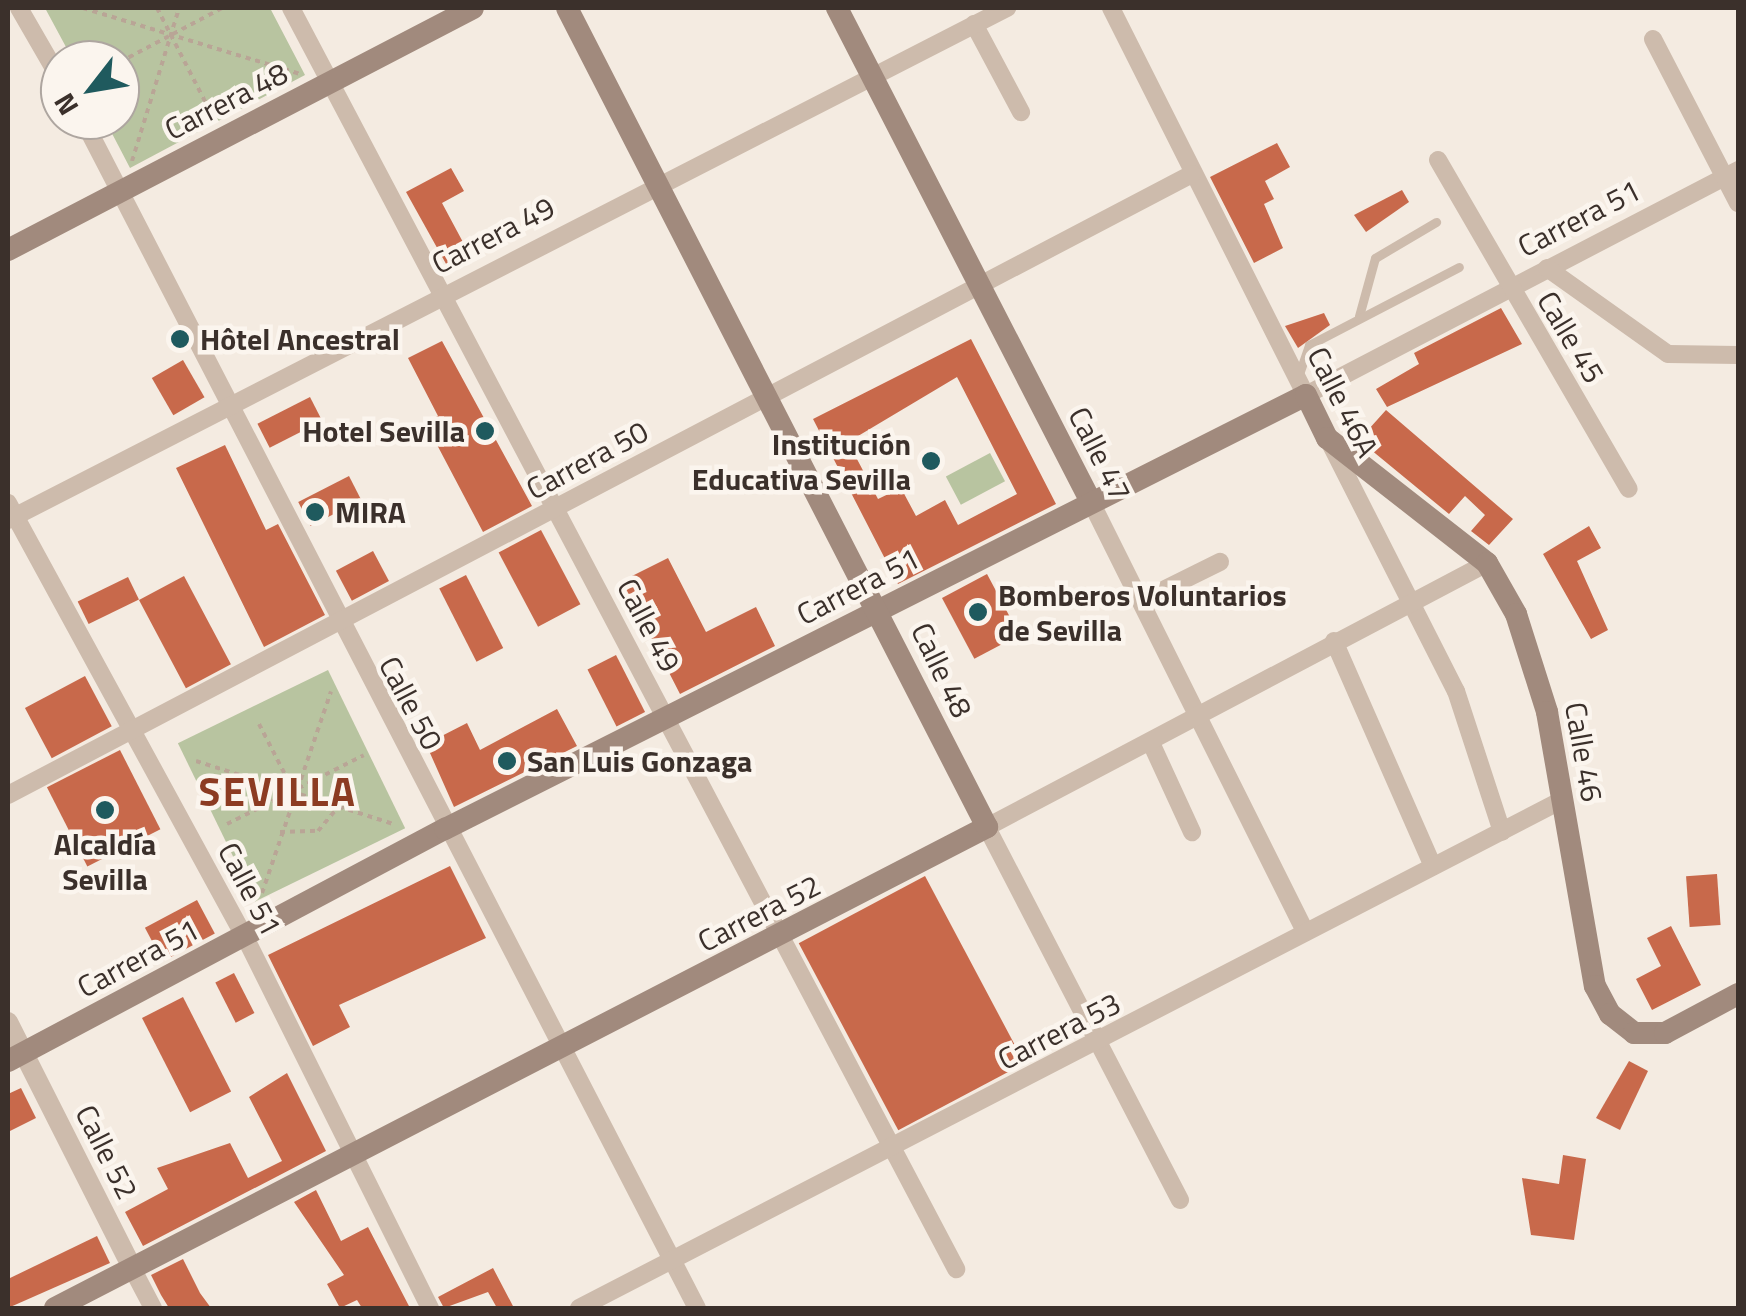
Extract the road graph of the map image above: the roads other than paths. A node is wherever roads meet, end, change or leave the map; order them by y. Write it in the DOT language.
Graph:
graph roads {
  1 [pos="19,8"];
  2 [pos="292,8"];
  3 [pos="473,8"];
  4 [pos="567,8"];
  5 [pos="837,8"];
  6 [pos="1008,8"];
  7 [pos="1110,8"];
  8 [pos="974,24"];
  9 [pos="1653,39"];
  10 [pos="40,44"];
  11 [pos="870,71"];
  12 [pos="328,82"];
  13 [pos="1021,112"];
  14 [pos="95,140"];
  15 [pos="1438,160"];
  16 [pos="1732,173"];
  17 [pos="1192,174"];
  18 [pos="657,182"];
  19 [pos="123,190"];
  20 [pos="1738,203"];
  21 [pos="1436,222"];
  22 [pos="8,250"];
  23 [pos="1460,266"];
  24 [pos="1547,268"];
  25 [pos="980,286"];
  26 [pos="1509,288"];
  27 [pos="442,292"];
  28 [pos="1358,316"];
  29 [pos="1738,355"];
  30 [pos="1302,387"];
  31 [pos="768,396"];
  32 [pos="232,401"];
  33 [pos="1328,438"];
  34 [pos="1629,489"];
  35 [pos="1091,502"];
  36 [pos="556,508"];
  37 [pos="10,513"];
  38 [pos="1220,562"];
  39 [pos="1486,562"];
  40 [pos="1143,600"];
  41 [pos="1412,602"];
  42 [pos="878,608"];
  43 [pos="339,626"];
  44 [pos="1334,641"];
  45 [pos="1202,712"];
  46 [pos="666,718"];
  47 [pos="137,734"];
  48 [pos="1152,745"];
  49 [pos="8,795"];
  50 [pos="1562,800"];
  51 [pos="987,828"];
  52 [pos="445,829"];
  53 [pos="1192,832"];
  54 [pos="1502,832"];
  55 [pos="1433,866"];
  56 [pos="1304,929"];
  57 [pos="781,935"];
  58 [pos="244,936"];
  59 [pos="1738,994"];
  60 [pos="8,1022"];
  61 [pos="1099,1045"];
  62 [pos="561,1048"];
  63 [pos="16,1057"];
  64 [pos="890,1144"];
  65 [pos="351,1158"];
  66 [pos="1180,1200"];
  67 [pos="671,1263"];
  68 [pos="132,1268"];
  69 [pos="956,1269"];
  70 [pos="54,1308"];
  71 [pos="154,1308"];
  72 [pos="430,1308"];
  73 [pos="579,1308"];
  74 [pos="696,1308"];
  1 -- 10 [label="street"];
  2 -- 12 [label="street, Calle 49"];
  3 -- 12 [label="main road, Carrera 48"];
  4 -- 18 [label="main road, Calle 48"];
  5 -- 11 [label="main road, Calle 47"];
  6 -- 8 [label="street, Carrera 49"];
  7 -- 17 [label="street, Calle 46A"];
  8 -- 11 [label="street, Carrera 49"];
  8 -- 13 [label="street"];
  9 -- 16 [label="street"];
  11 -- 18 [label="street, Carrera 49"];
  11 -- 25 [label="main road, Calle 47"];
  12 -- 19 [label="main road, Carrera 48"];
  12 -- 27 [label="street, Calle 49"];
  14 -- 19 [label="street, Calle 50"];
  15 -- 26 [label="street, Calle 45"];
  16 -- 20 [label="street"];
  16 -- 24 [label="street, Carrera 51"];
  17 -- 25 [label="street, Carrera 50"];
  17 -- 30 [label="street, Calle 46A"];
  18 -- 27 [label="street, Carrera 49"];
  18 -- 31 [label="main road, Calle 48"];
  19 -- 22 [label="main road, Carrera 48"];
  19 -- 32 [label="street, Calle 50"];
  21 -- 28 [label="lane"];
  23 -- 28 [label="lane"];
  24 -- 26 [label="street, Carrera 51"];
  24 -- 29 [label="street"];
  25 -- 31 [label="street, Carrera 50"];
  25 -- 35 [label="main road, Calle 47"];
  26 -- 30 [label="street, Carrera 51"];
  26 -- 34 [label="street, Calle 45"];
  27 -- 32 [label="street, Carrera 49"];
  27 -- 36 [label="street, Calle 49"];
  28 -- 30 [label="lane"];
  30 -- 33 [label="main road, Calle 46A"];
  30 -- 35 [label="main road, Carrera 51"];
  31 -- 36 [label="street, Carrera 50"];
  31 -- 42 [label="main road, Calle 48"];
  32 -- 37 [label="street, Carrera 49"];
  32 -- 43 [label="street, Calle 50"];
  33 -- 39 [label="main road, Calle 46"];
  33 -- 41 [label="street, Calle 46A"];
  35 -- 40 [label="street, Calle 47"];
  35 -- 42 [label="main road, Carrera 51"];
  36 -- 43 [label="street, Carrera 50"];
  36 -- 46 [label="street, Calle 49"];
  37 -- 47 [label="street, Calle 51"];
  38 -- 40 [label="street"];
  39 -- 41 [label="street, Carrera 52"];
  39 -- 50 [label="main road, Calle 46"];
  40 -- 45 [label="street, Calle 47"];
  41 -- 44 [label="street, Carrera 52"];
  41 -- 54 [label="street, Calle 46A"];
  42 -- 46 [label="main road, Carrera 51"];
  42 -- 51 [label="main road, Calle 48"];
  43 -- 47 [label="street, Carrera 50"];
  43 -- 52 [label="street, Calle 50"];
  44 -- 45 [label="street, Carrera 52"];
  44 -- 55 [label="street"];
  45 -- 48 [label="street, Carrera 52"];
  45 -- 56 [label="street, Calle 47"];
  46 -- 52 [label="main road, Carrera 51"];
  46 -- 57 [label="street, Calle 49"];
  47 -- 49 [label="street, Carrera 50"];
  47 -- 58 [label="street, Calle 51"];
  48 -- 51 [label="street, Carrera 52"];
  48 -- 53 [label="street"];
  50 -- 54 [label="street, Carrera 53"];
  50 -- 59 [label="main road, Calle 46"];
  51 -- 57 [label="main road, Carrera 52"];
  51 -- 61 [label="street, Calle 48"];
  52 -- 58 [label="main road, Carrera 51"];
  52 -- 62 [label="street, Calle 50"];
  54 -- 55 [label="street, Carrera 53"];
  55 -- 56 [label="street, Carrera 53"];
  56 -- 61 [label="street, Carrera 53"];
  57 -- 62 [label="main road, Carrera 52"];
  57 -- 64 [label="street, Calle 49"];
  58 -- 63 [label="main road, Carrera 51"];
  58 -- 65 [label="street, Calle 51"];
  60 -- 63 [label="street, Calle 52"];
  61 -- 64 [label="street, Carrera 53"];
  61 -- 66 [label="street, Calle 48"];
  62 -- 65 [label="main road, Carrera 52"];
  62 -- 67 [label="street, Calle 50"];
  63 -- 68 [label="street, Calle 52"];
  64 -- 67 [label="street, Carrera 53"];
  64 -- 69 [label="street, Calle 49"];
  65 -- 68 [label="main road, Carrera 52"];
  65 -- 72 [label="street, Calle 51"];
  67 -- 73 [label="street, Carrera 53"];
  67 -- 74 [label="street, Calle 50"];
  68 -- 70 [label="main road, Carrera 52"];
  68 -- 71 [label="street, Calle 52"];
}
